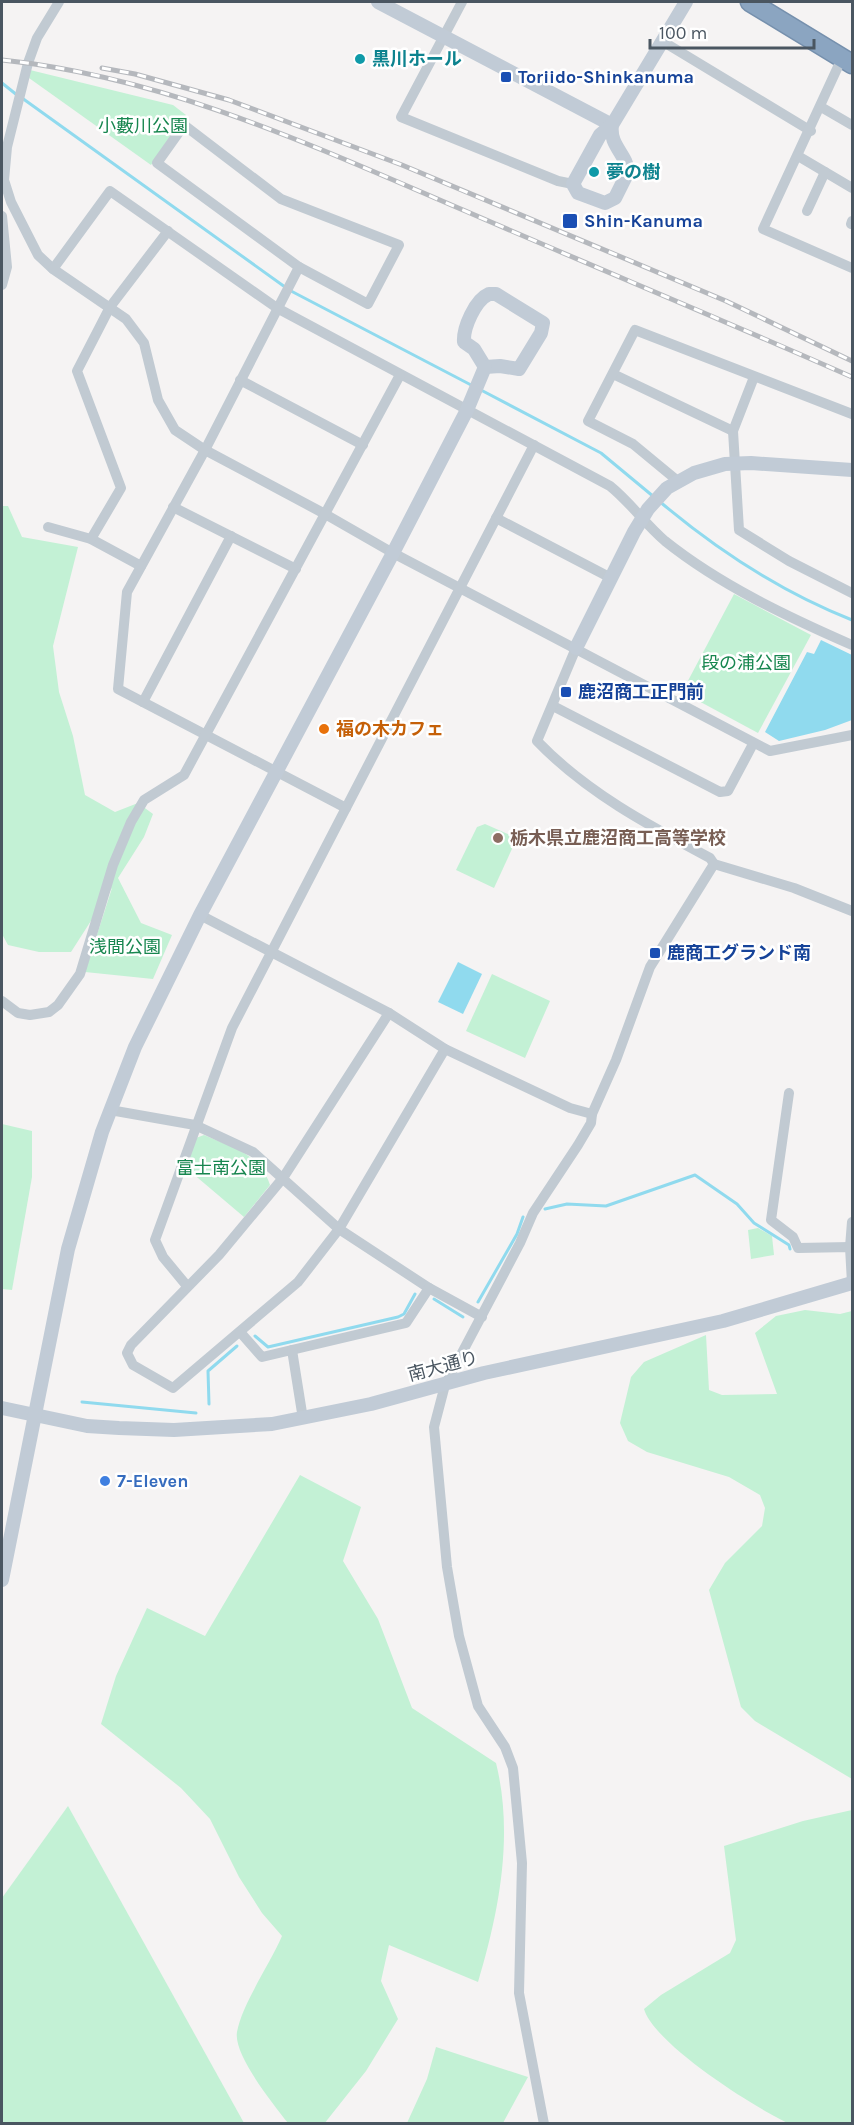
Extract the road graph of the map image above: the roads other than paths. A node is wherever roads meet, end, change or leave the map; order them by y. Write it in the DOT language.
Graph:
graph roads {
  1 [pos="58,2"];
  2 [pos="378,2"];
  3 [pos="462,2"];
  4 [pos="686,2"];
  5 [pos="750,2"];
  6 [pos="443,35"];
  7 [pos="662,41"];
  8 [pos="848,61"];
  9 [pos="821,107"];
  10 [pos="852,125"];
  11 [pos="612,126"];
  12 [pos="810,131"];
  13 [pos="4,146"];
  14 [pos="592,147"];
  15 [pos="614,147"];
  16 [pos="798,156"];
  17 [pos="825,172"];
  18 [pos="3,181"];
  19 [pos="573,184"];
  20 [pos="852,188"];
  21 [pos="807,211"];
  22 [pos="2,216"];
  23 [pos="168,231"];
  24 [pos="299,267"];
  25 [pos="852,268"];
  26 [pos="53,269"];
  27 [pos="2,285"];
  28 [pos="110,307"];
  29 [pos="277,308"];
  30 [pos="464,340"];
  31 [pos="525,362"];
  32 [pos="483,372"];
  33 [pos="613,374"];
  34 [pos="400,375"];
  35 [pos="754,377"];
  36 [pos="240,380"];
  37 [pos="468,405"];
  38 [pos="852,414"];
  39 [pos="733,431"];
  40 [pos="363,445"];
  41 [pos="534,445"];
  42 [pos="205,450"];
  43 [pos="734,463"];
  44 [pos="852,470"];
  45 [pos="673,485"];
  46 [pos="173,507"];
  47 [pos="325,514"];
  48 [pos="645,514"];
  49 [pos="496,518"];
  50 [pos="48,527"];
  51 [pos="231,536"];
  52 [pos="91,539"];
  53 [pos="393,553"];
  54 [pos="141,566"];
  55 [pos="296,569"];
  56 [pos="611,578"];
  57 [pos="460,588"];
  58 [pos="852,593"];
  59 [pos="852,645"];
  60 [pos="576,648"];
  61 [pos="143,702"];
  62 [pos="553,706"];
  63 [pos="205,734"];
  64 [pos="852,735"];
  65 [pos="753,744"];
  66 [pos="277,773"];
  67 [pos="346,808"];
  68 [pos="714,864"];
  69 [pos="852,912"];
  70 [pos="200,915"];
  71 [pos="269,953"];
  72 [pos="2,1001"];
  73 [pos="389,1013"];
  74 [pos="445,1049"];
  75 [pos="789,1093"];
  76 [pos="110,1110"];
  77 [pos="592,1114"];
  78 [pos="195,1125"];
  79 [pos="283,1178"];
  80 [pos="852,1222"];
  81 [pos="339,1229"];
  82 [pos="850,1247"];
  83 [pos="852,1283"];
  84 [pos="187,1286"];
  85 [pos="429,1288"];
  86 [pos="482,1317"];
  87 [pos="240,1332"];
  88 [pos="292,1350"];
  89 [pos="445,1385"];
  90 [pos="2,1408"];
  91 [pos="36,1415"];
  92 [pos="303,1419"];
  93 [pos="2,1580"];
  94 [pos="544,2124"];
  1 -- 13 [label="street"];
  2 -- 6 [label="street"];
  3 -- 6 [label="street"];
  4 -- 7 [label="street"];
  5 -- 8 [label="highway"];
  6 -- 11 [label="street"];
  6 -- 19 [label="street"];
  7 -- 11 [label="street"];
  7 -- 12 [label="street"];
  8 -- 9 [label="street"];
  9 -- 10 [label="street"];
  9 -- 12 [label="street"];
  11 -- 14 [label="street"];
  11 -- 15 [label="street"];
  12 -- 16 [label="street"];
  13 -- 18 [label="street"];
  14 -- 15 [label="street"];
  14 -- 19 [label="street"];
  15 -- 19 [label="street"];
  16 -- 17 [label="street"];
  16 -- 25 [label="street"];
  17 -- 20 [label="street"];
  17 -- 21 [label="street"];
  18 -- 26 [label="street"];
  22 -- 27 [label="street"];
  23 -- 26 [label="street"];
  23 -- 28 [label="street"];
  23 -- 29 [label="street"];
  24 -- 24 [label="street"];
  24 -- 29 [label="street"];
  26 -- 28 [label="street"];
  28 -- 42 [label="street"];
  28 -- 52 [label="street"];
  29 -- 34 [label="street"];
  29 -- 36 [label="street"];
  30 -- 31 [label="street"];
  30 -- 31 [label="street"];
  30 -- 32 [label="street"];
  31 -- 32 [label="street"];
  32 -- 37 [label="street"];
  33 -- 35 [label="street"];
  33 -- 39 [label="street"];
  33 -- 45 [label="street"];
  34 -- 37 [label="street"];
  34 -- 40 [label="street"];
  35 -- 38 [label="street"];
  35 -- 39 [label="street"];
  36 -- 40 [label="street"];
  36 -- 42 [label="street"];
  37 -- 41 [label="street"];
  37 -- 53 [label="street"];
  39 -- 43 [label="street"];
  40 -- 47 [label="street"];
  41 -- 48 [label="street"];
  41 -- 49 [label="street"];
  42 -- 46 [label="street"];
  42 -- 47 [label="street"];
  43 -- 44 [label="street"];
  43 -- 45 [label="street"];
  43 -- 58 [label="street"];
  45 -- 48 [label="street"];
  46 -- 51 [label="street"];
  46 -- 54 [label="street"];
  47 -- 53 [label="street"];
  47 -- 55 [label="street"];
  48 -- 56 [label="street"];
  48 -- 59 [label="street"];
  49 -- 56 [label="street"];
  49 -- 57 [label="street"];
  50 -- 52 [label="street"];
  51 -- 55 [label="street"];
  51 -- 61 [label="street"];
  52 -- 54 [label="street"];
  53 -- 57 [label="street"];
  53 -- 66 [label="street"];
  54 -- 61 [label="street"];
  55 -- 63 [label="street"];
  56 -- 60 [label="street"];
  57 -- 60 [label="street"];
  57 -- 67 [label="street"];
  60 -- 62 [label="street"];
  60 -- 65 [label="street"];
  61 -- 63 [label="street"];
  62 -- 65 [label="street"];
  62 -- 68 [label="street"];
  63 -- 66 [label="street"];
  63 -- 72 [label="street"];
  64 -- 65 [label="street"];
  66 -- 67 [label="street"];
  66 -- 70 [label="street"];
  67 -- 71 [label="street"];
  68 -- 69 [label="street"];
  68 -- 77 [label="street"];
  70 -- 71 [label="street"];
  70 -- 76 [label="street"];
  71 -- 73 [label="street"];
  71 -- 78 [label="street"];
  73 -- 74 [label="street"];
  73 -- 79 [label="street"];
  74 -- 77 [label="street"];
  74 -- 81 [label="street"];
  75 -- 82 [label="street"];
  76 -- 78 [label="street"];
  76 -- 91 [label="street"];
  77 -- 86 [label="street"];
  78 -- 79 [label="street"];
  78 -- 84 [label="street"];
  79 -- 81 [label="street"];
  79 -- 84 [label="street"];
  80 -- 82 [label="street"];
  81 -- 85 [label="street"];
  81 -- 87 [label="street"];
  82 -- 83 [label="street"];
  83 -- 89 [label="street, 南大通り"];
  84 -- 87 [label="street"];
  85 -- 86 [label="street"];
  85 -- 88 [label="street"];
  86 -- 89 [label="street"];
  87 -- 88 [label="street"];
  88 -- 92 [label="street"];
  89 -- 92 [label="street, 南大通り"];
  89 -- 94 [label="street"];
  90 -- 91 [label="street, 南大通り"];
  91 -- 92 [label="street, 南大通り"];
  91 -- 93 [label="street"];
}
